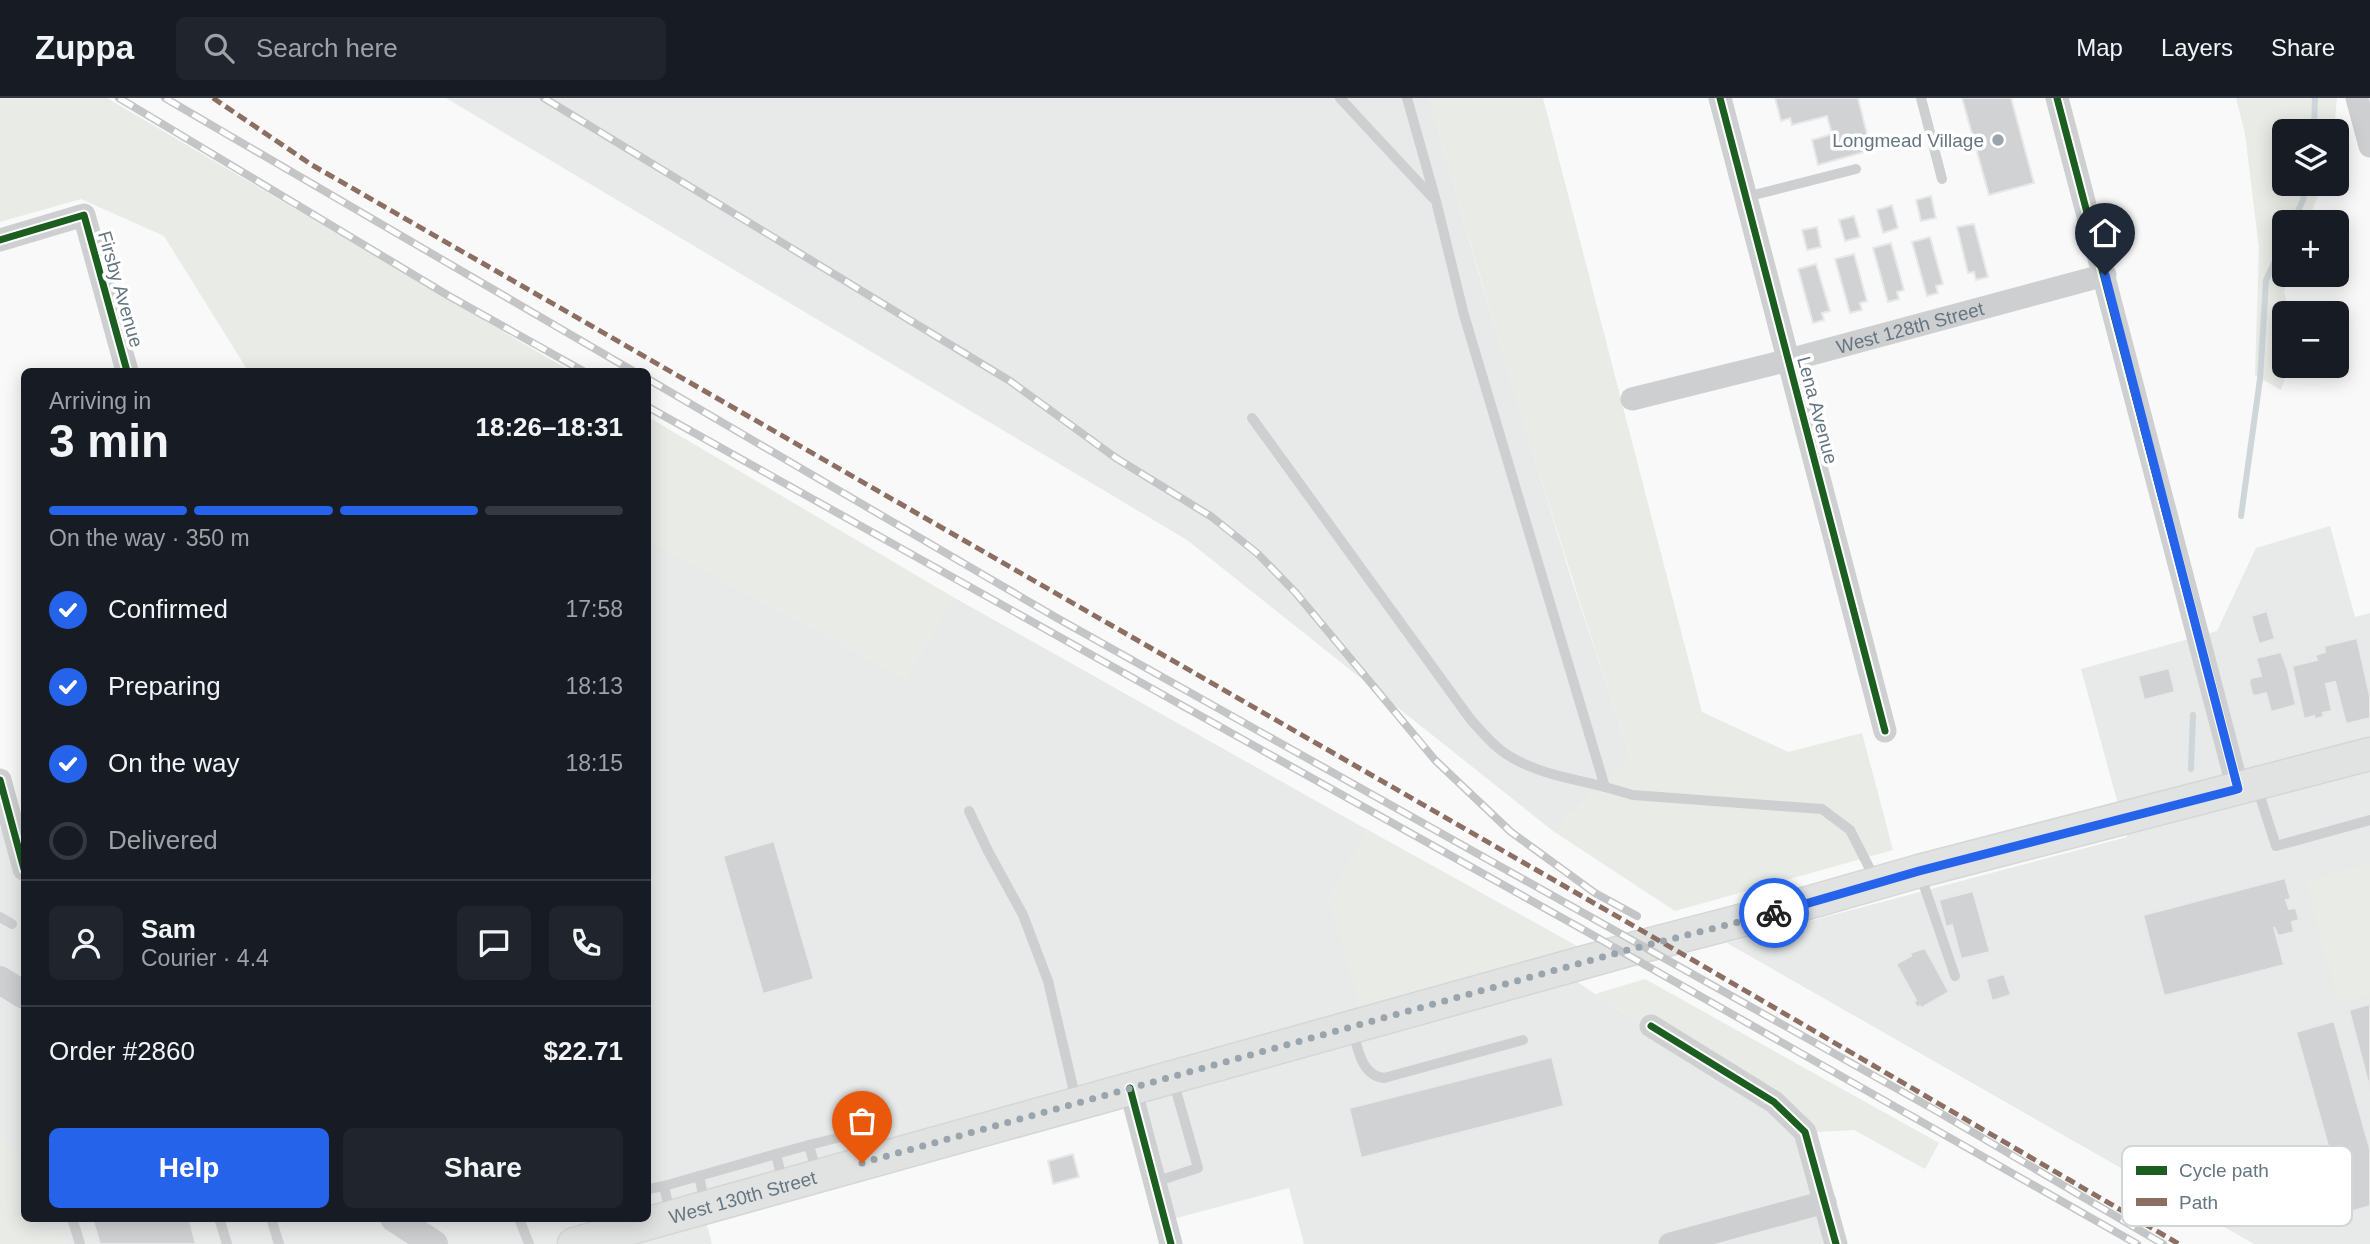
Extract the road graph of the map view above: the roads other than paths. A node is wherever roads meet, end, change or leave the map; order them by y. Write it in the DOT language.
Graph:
graph roads {
  1 [pos="1340,98"];
  2 [pos="1406,98"];
  3 [pos="1720,98"];
  4 [pos="1921,98"];
  5 [pos="2057,98"];
  6 [pos="2357,98"];
  7 [pos="2370,146"];
  8 [pos="1856,169"];
  9 [pos="1942,179"];
  10 [pos="1746,197"];
  11 [pos="1436,201"];
  12 [pos="0,240"];
  13 [pos="2105,275"];
  14 [pos="1789,360"];
  15 [pos="126,368"];
  16 [pos="1632,399"];
  17 [pos="1252,418"];
  18 [pos="1885,731"];
  19 [pos="2370,754"];
  20 [pos="0,780"];
  21 [pos="2247,786"];
  22 [pos="1605,787"];
  23 [pos="969,811"];
  24 [pos="2370,820"];
  25 [pos="8,837"];
  26 [pos="21,863"];
  27 [pos="1919,871"];
  28 [pos="1877,883"];
  29 [pos="0,917"];
  30 [pos="12,924"];
  31 [pos="1955,976"];
  32 [pos="0,980"];
  33 [pos="21,993"];
  34 [pos="1651,1026"];
  35 [pos="1351,1027"];
  36 [pos="1523,1040"];
  37 [pos="1172,1076"];
  38 [pos="1130,1088"];
  39 [pos="1077,1103"];
  40 [pos="809,1145"];
  41 [pos="776,1154"];
  42 [pos="884,1157"];
  43 [pos="699,1176"];
  44 [pos="817,1176"];
  45 [pos="1155,1182"];
  46 [pos="783,1185"];
  47 [pos="664,1186"];
  48 [pos="651,1188"];
  49 [pos="1825,1202"];
  50 [pos="706,1207"];
  51 [pos="671,1217"];
  52 [pos="73,1222"];
  53 [pos="220,1222"];
  54 [pos="272,1222"];
  55 [pos="400,1222"];
  56 [pos="521,1222"];
  57 [pos="650,1222"];
  58 [pos="651,1222"];
  59 [pos="593,1236"];
  60 [pos="80,1244"];
  61 [pos="227,1244"];
  62 [pos="279,1244"];
  63 [pos="434,1244"];
  64 [pos="529,1244"];
  65 [pos="1171,1244"];
  66 [pos="1670,1244"];
  67 [pos="1836,1244"];
  1 -- 11 [label="lane"];
  2 -- 11 [label="lane"];
  3 -- 10 [label="street, Lena Avenue"];
  4 -- 9 [label="lane"];
  5 -- 13 [label="street"];
  6 -- 7 [label="street"];
  8 -- 10 [label="lane"];
  10 -- 14 [label="street, Lena Avenue"];
  11 -- 22 [label="lane"];
  12 -- 15 [label="street, Firsby Avenue"];
  13 -- 14 [label="street, West 128th Street"];
  13 -- 21 [label="street"];
  14 -- 16 [label="street, West 128th Street"];
  14 -- 18 [label="street, Lena Avenue"];
  17 -- 22 [label="lane"];
  19 -- 21 [label="main road, West 130th Street"];
  20 -- 25 [label="street"];
  21 -- 24 [label="lane"];
  21 -- 27 [label="main road, West 130th Street"];
  22 -- 28 [label="lane"];
  23 -- 39 [label="lane"];
  25 -- 26 [label="street"];
  27 -- 28 [label="main road, West 130th Street"];
  27 -- 31 [label="lane"];
  28 -- 35 [label="main road, West 130th Street"];
  29 -- 30 [label="lane"];
  32 -- 33 [label="street"];
  34 -- 49 [label="street"];
  35 -- 36 [label="lane"];
  35 -- 37 [label="main road, West 130th Street"];
  37 -- 38 [label="main road, West 130th Street"];
  37 -- 45 [label="lane"];
  38 -- 39 [label="main road, West 130th Street"];
  38 -- 45 [label="street"];
  39 -- 42 [label="main road, West 130th Street"];
  40 -- 41 [label="lane"];
  40 -- 42 [label="lane"];
  40 -- 44 [label="lane"];
  41 -- 43 [label="lane"];
  41 -- 46 [label="lane"];
  42 -- 44 [label="main road, West 130th Street"];
  43 -- 47 [label="lane"];
  43 -- 50 [label="lane"];
  44 -- 46 [label="main road, West 130th Street"];
  45 -- 65 [label="street"];
  46 -- 50 [label="main road, West 130th Street"];
  47 -- 48 [label="lane"];
  47 -- 51 [label="lane"];
  49 -- 66 [label="street"];
  49 -- 67 [label="street"];
  50 -- 51 [label="main road, West 130th Street"];
  51 -- 58 [label="main road, West 130th Street"];
  52 -- 60 [label="lane"];
  53 -- 61 [label="lane"];
  54 -- 62 [label="lane"];
  55 -- 63 [label="street"];
  56 -- 64 [label="lane"];
  57 -- 59 [label="main road, West 130th Street"];
}
